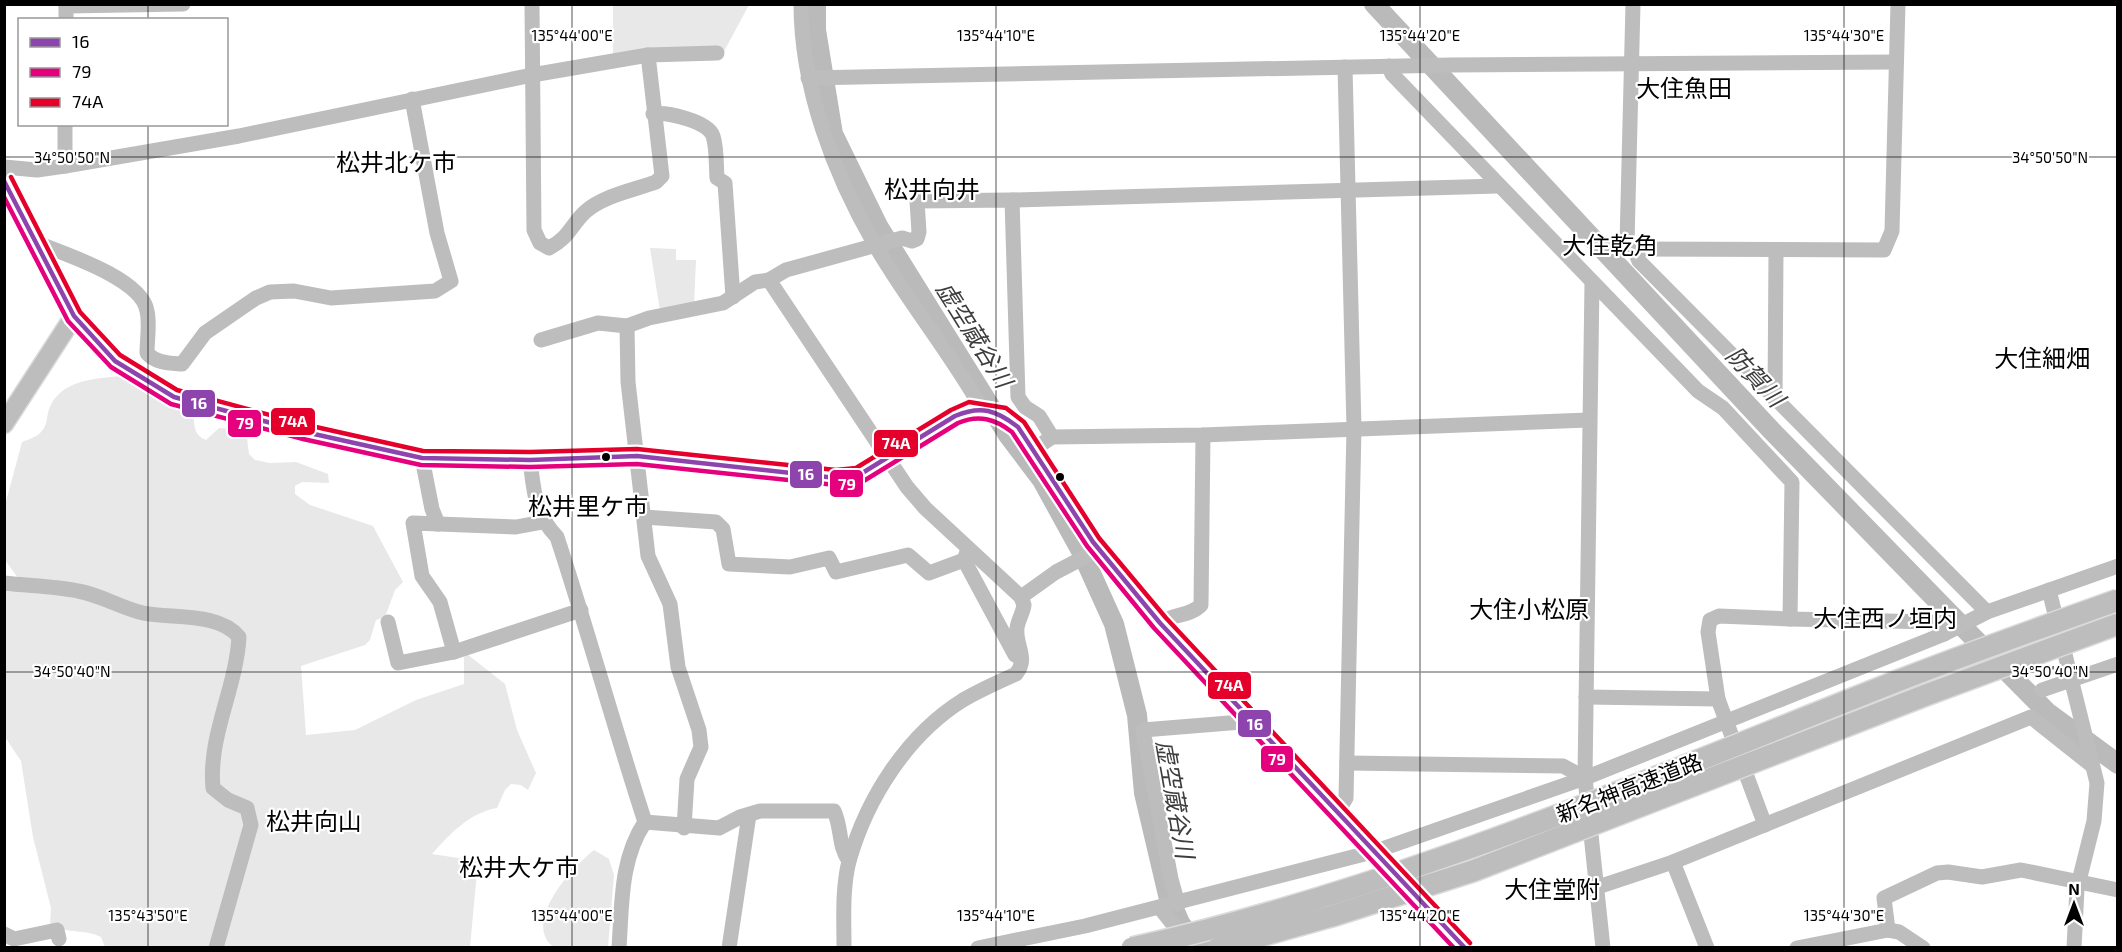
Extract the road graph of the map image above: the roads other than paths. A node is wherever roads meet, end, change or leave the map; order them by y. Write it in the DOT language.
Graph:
graph roads {
  1 [pos="183,4"];
  2 [pos="532,4"];
  3 [pos="801,4"];
  4 [pos="1634,4"];
  5 [pos="1898,4"];
  6 [pos="66,10"];
  7 [pos="717,53"];
  8 [pos="648,55"];
  9 [pos="1896,62"];
  10 [pos="1634,64"];
  11 [pos="1389,66"];
  12 [pos="1345,67"];
  13 [pos="532,75"];
  14 [pos="808,78"];
  15 [pos="412,99"];
  16 [pos="653,114"];
  17 [pos="65,126"];
  18 [pos="64,166"];
  19 [pos="4,167"];
  20 [pos="4,180"];
  21 [pos="1498,186"];
  22 [pos="1348,190"];
  23 [pos="1012,200"];
  24 [pos="37,243"];
  25 [pos="875,245"];
  26 [pos="1627,246"];
  27 [pos="1776,251"];
  28 [pos="769,280"];
  29 [pos="1592,282"];
  30 [pos="732,297"];
  31 [pos="74,316"];
  32 [pos="627,326"];
  33 [pos="541,340"];
  34 [pos="1775,400"];
  35 [pos="990,411"];
  36 [pos="1588,420"];
  37 [pos="4,424"];
  38 [pos="1354,428"];
  39 [pos="1203,435"];
  40 [pos="1052,436"];
  41 [pos="1033,450"];
  42 [pos="637,456"];
  43 [pos="422,458"];
  44 [pos="530,459"];
  45 [pos="888,459"];
  46 [pos="644,517"];
  47 [pos="543,522"];
  48 [pos="438,525"];
  49 [pos="1100,549"];
  50 [pos="966,555"];
  51 [pos="2118,566"];
  52 [pos="4,583"];
  53 [pos="2049,590"];
  54 [pos="1021,597"];
  55 [pos="2118,600"];
  56 [pos="581,610"];
  57 [pos="1987,612"];
  58 [pos="1790,619"];
  59 [pos="388,622"];
  60 [pos="1160,623"];
  61 [pos="2118,624"];
  62 [pos="1944,634"];
  63 [pos="454,652"];
  64 [pos="2118,664"];
  65 [pos="1020,669"];
  66 [pos="2072,680"];
  67 [pos="2042,690"];
  68 [pos="1586,697"];
  69 [pos="1718,699"];
  70 [pos="1254,721"];
  71 [pos="1727,722"];
  72 [pos="2090,762"];
  73 [pos="1347,763"];
  74 [pos="1585,778"];
  75 [pos="1339,810"];
  76 [pos="749,814"];
  77 [pos="645,822"];
  78 [pos="1765,825"];
  79 [pos="684,828"];
  80 [pos="1376,851"];
  81 [pos="849,861"];
  82 [pos="1673,862"];
  83 [pos="2079,883"];
  84 [pos="1598,888"];
  85 [pos="2118,890"];
  86 [pos="1178,904"];
  87 [pos="1160,908"];
  88 [pos="1888,930"];
  89 [pos="4,934"];
  90 [pos="59,939"];
  91 [pos="986,947"];
  92 [pos="216,948"];
  93 [pos="619,948"];
  94 [pos="729,948"];
  95 [pos="844,948"];
  96 [pos="1132,948"];
  97 [pos="1192,948"];
  98 [pos="1218,948"];
  99 [pos="1465,948"];
  100 [pos="1603,948"];
  101 [pos="1707,948"];
  102 [pos="1797,948"];
  103 [pos="1923,948"];
  104 [pos="2074,948"];
  1 -- 6 [label="street"];
  2 -- 13 [label="street"];
  3 -- 14 [label="street"];
  4 -- 10 [label="street"];
  5 -- 9 [label="street"];
  7 -- 8 [label="street"];
  8 -- 13 [label="street"];
  8 -- 16 [label="street"];
  9 -- 10 [label="street"];
  9 -- 27 [label="street"];
  10 -- 11 [label="street"];
  10 -- 26 [label="street"];
  11 -- 12 [label="street"];
  11 -- 21 [label="street"];
  12 -- 14 [label="street"];
  12 -- 22 [label="street"];
  13 -- 15 [label="street"];
  13 -- 16 [label="street"];
  14 -- 25 [label="street"];
  15 -- 18 [label="street"];
  15 -- 24 [label="street"];
  16 -- 30 [label="street"];
  17 -- 18 [label="street"];
  18 -- 19 [label="street"];
  20 -- 24 [label="main road"];
  21 -- 22 [label="street"];
  21 -- 29 [label="street"];
  22 -- 23 [label="street"];
  22 -- 38 [label="street"];
  23 -- 25 [label="street"];
  23 -- 40 [label="street"];
  24 -- 31 [label="main road"];
  25 -- 28 [label="street"];
  25 -- 35 [label="street"];
  26 -- 27 [label="street"];
  26 -- 34 [label="street"];
  27 -- 34 [label="street"];
  28 -- 30 [label="street"];
  28 -- 45 [label="street"];
  29 -- 36 [label="street"];
  29 -- 58 [label="street"];
  30 -- 32 [label="street"];
  31 -- 37 [label="main road"];
  31 -- 43 [label="street"];
  32 -- 33 [label="street"];
  32 -- 42 [label="street"];
  34 -- 57 [label="street"];
  35 -- 41 [label="street"];
  35 -- 45 [label="street"];
  36 -- 38 [label="street"];
  36 -- 68 [label="street"];
  38 -- 39 [label="street"];
  38 -- 73 [label="street"];
  39 -- 40 [label="street"];
  39 -- 60 [label="street"];
  40 -- 41 [label="street"];
  41 -- 49 [label="street"];
  42 -- 44 [label="street"];
  42 -- 45 [label="street"];
  42 -- 46 [label="street"];
  43 -- 44 [label="street"];
  43 -- 48 [label="street"];
  44 -- 47 [label="street"];
  45 -- 50 [label="street"];
  46 -- 50 [label="street"];
  46 -- 79 [label="street"];
  47 -- 48 [label="street"];
  47 -- 56 [label="street"];
  48 -- 63 [label="street"];
  49 -- 54 [label="street"];
  49 -- 60 [label="street"];
  50 -- 54 [label="street"];
  50 -- 65 [label="street"];
  51 -- 53 [label="street"];
  52 -- 92 [label="street"];
  53 -- 57 [label="street"];
  53 -- 66 [label="street"];
  54 -- 65 [label="street"];
  55 -- 96 [label="highway, 新名神高速道路, bridge"];
  56 -- 63 [label="street"];
  56 -- 77 [label="street"];
  57 -- 62 [label="street"];
  58 -- 62 [label="street"];
  58 -- 69 [label="street"];
  59 -- 63 [label="street"];
  60 -- 70 [label="street"];
  61 -- 98 [label="highway, 新名神高速道路, bridge"];
  62 -- 71 [label="street"];
  64 -- 66 [label="street"];
  65 -- 81 [label="street"];
  66 -- 67 [label="street"];
  66 -- 72 [label="street"];
  68 -- 69 [label="street"];
  68 -- 74 [label="street"];
  69 -- 71 [label="street"];
  70 -- 75 [label="street"];
  70 -- 86 [label="street"];
  71 -- 74 [label="street"];
  71 -- 78 [label="street"];
  72 -- 78 [label="street"];
  72 -- 83 [label="street"];
  73 -- 74 [label="street"];
  73 -- 75 [label="street"];
  74 -- 80 [label="street"];
  74 -- 84 [label="street"];
  75 -- 80 [label="street"];
  76 -- 79 [label="street"];
  76 -- 81 [label="street"];
  76 -- 94 [label="street"];
  77 -- 79 [label="street"];
  77 -- 93 [label="street"];
  78 -- 82 [label="street"];
  80 -- 86 [label="street"];
  80 -- 99 [label="street"];
  81 -- 95 [label="street"];
  82 -- 84 [label="street"];
  82 -- 101 [label="street"];
  83 -- 85 [label="street"];
  83 -- 88 [label="street"];
  83 -- 104 [label="street"];
  84 -- 100 [label="street"];
  86 -- 87 [label="street"];
  87 -- 91 [label="street"];
  87 -- 97 [label="street"];
  88 -- 102 [label="street"];
  88 -- 103 [label="street"];
  89 -- 90 [label="street"];
}
